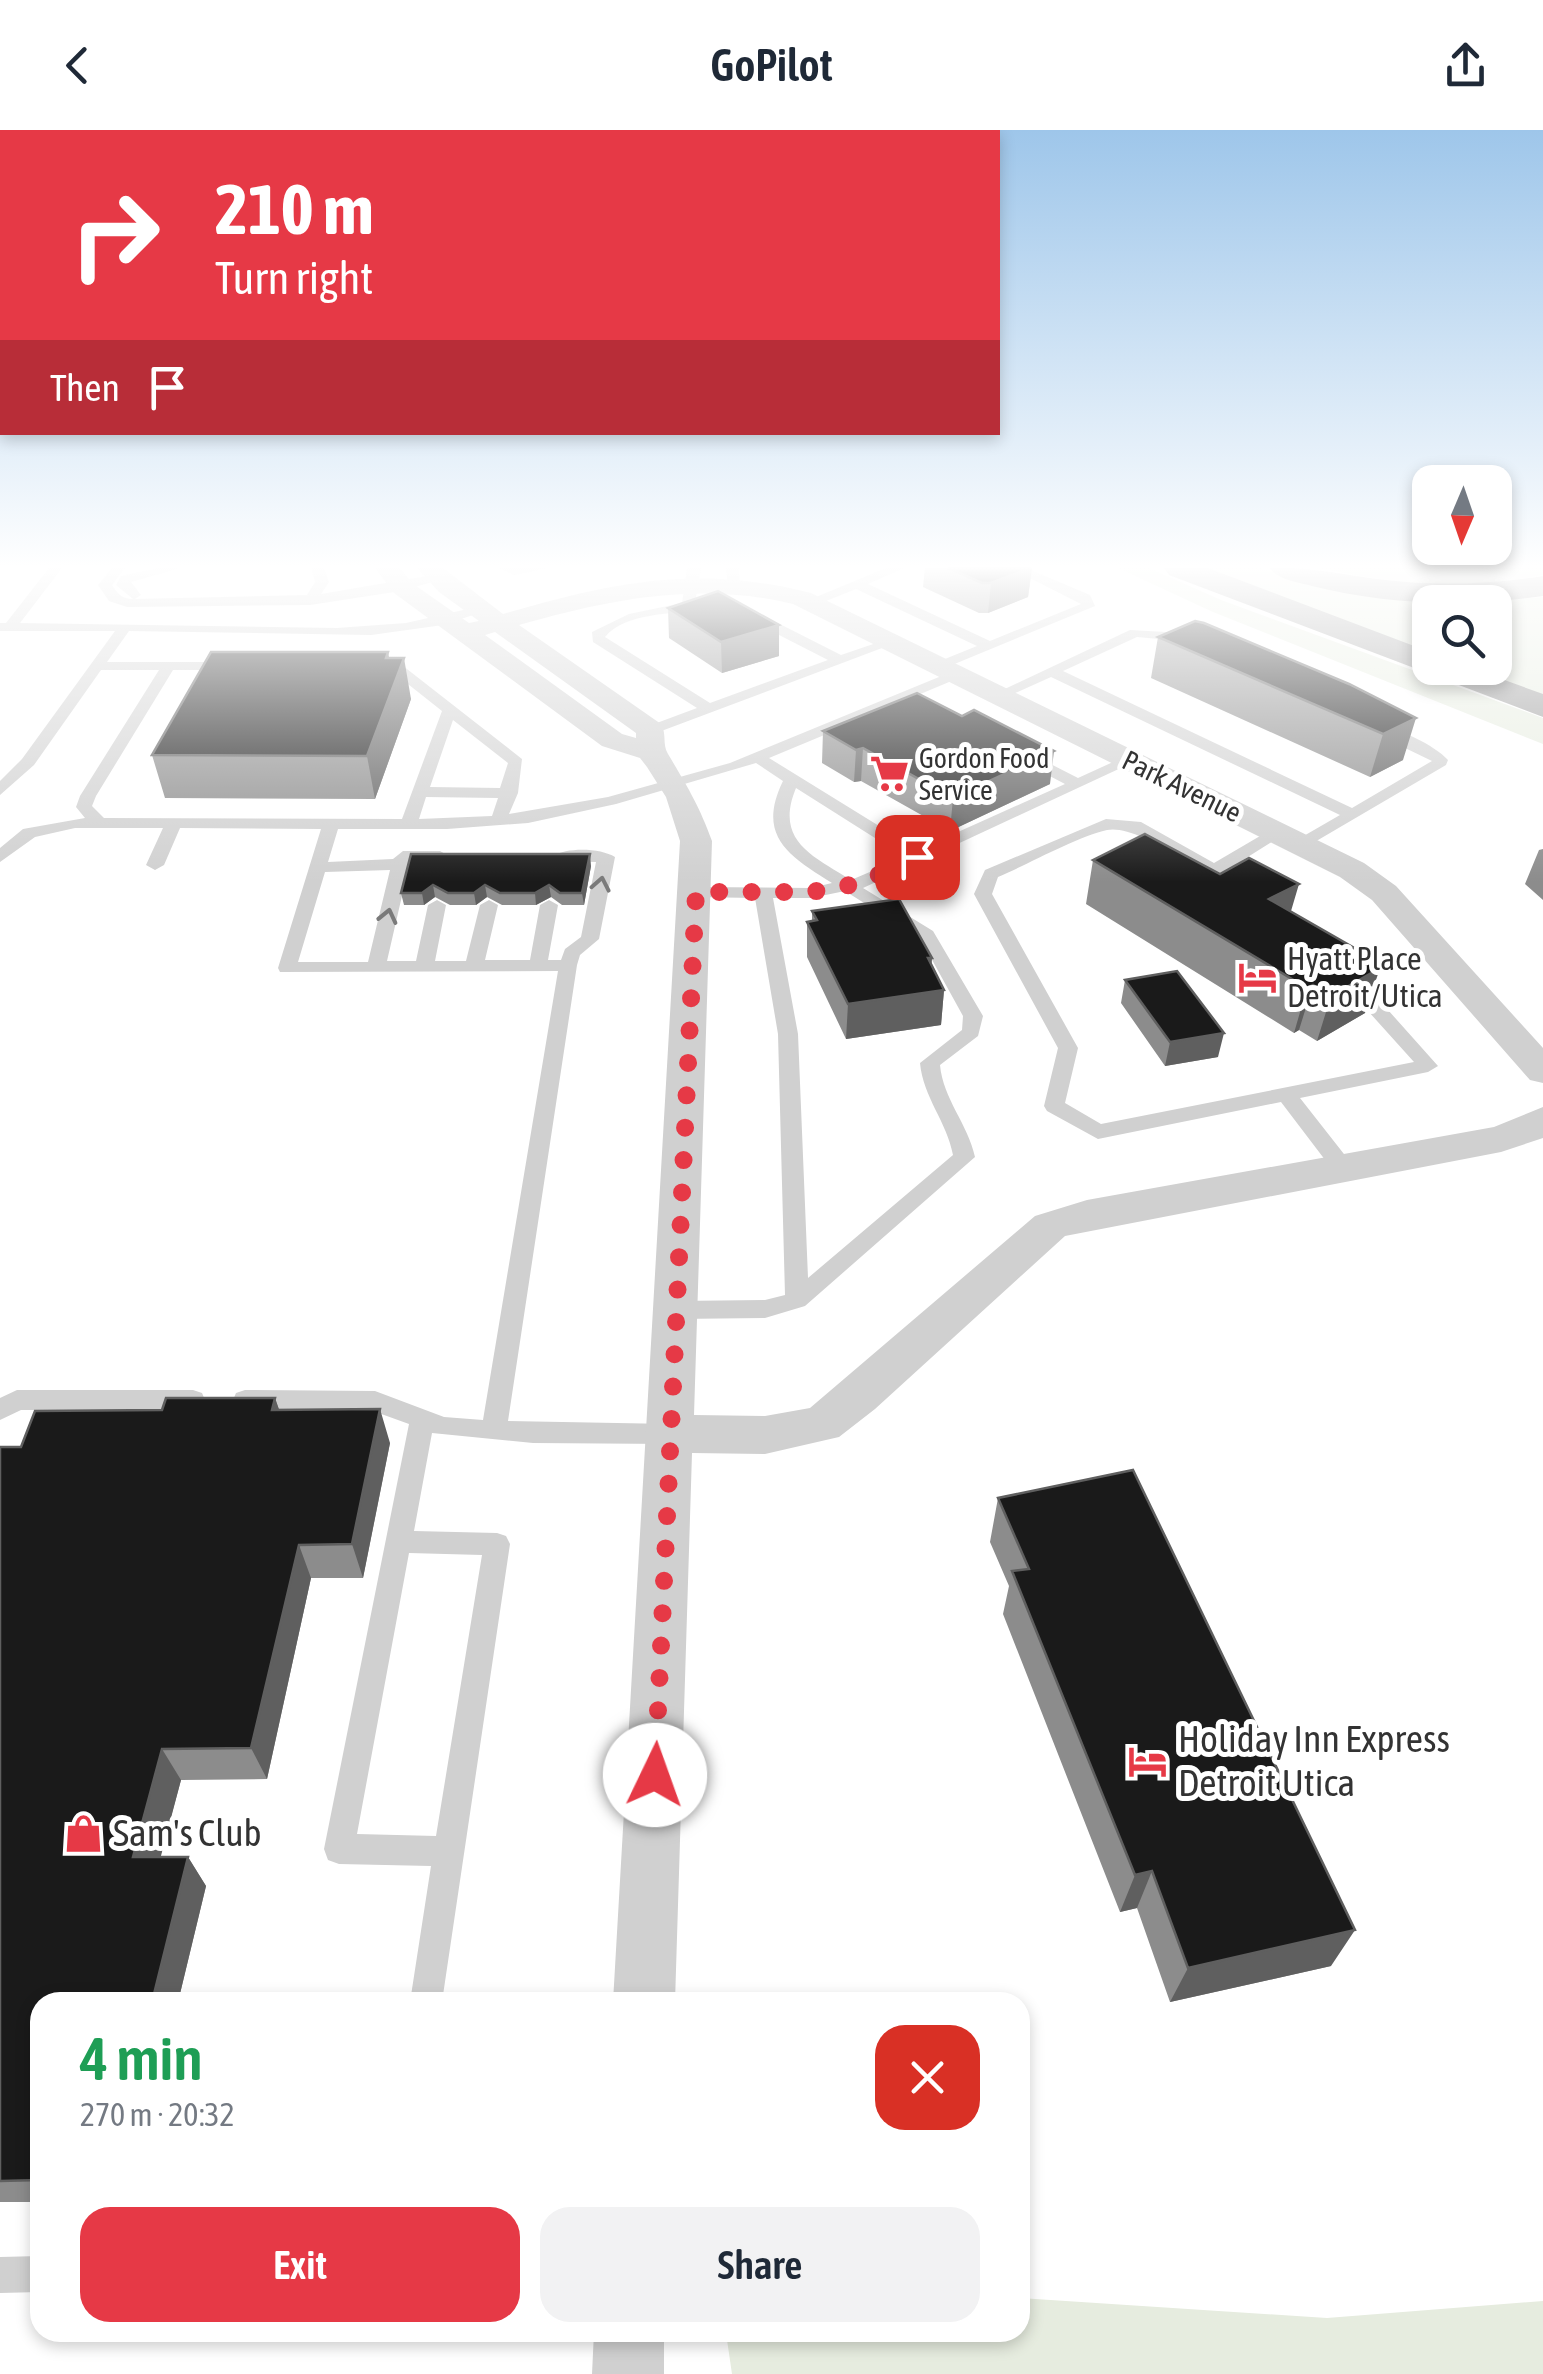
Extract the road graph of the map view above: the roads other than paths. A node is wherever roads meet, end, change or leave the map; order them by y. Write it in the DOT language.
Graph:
graph roads {
  1 [pos="93,673"];
  2 [pos="164,673"];
  3 [pos="403,673"];
  4 [pos="533,673"];
  5 [pos="651,673"];
  6 [pos="809,673"];
  7 [pos="944,673"];
  8 [pos="954,673"];
  9 [pos="1046,673"];
  10 [pos="1054,673"];
  11 [pos="1486,685"];
  12 [pos="907,695"];
  13 [pos="999,695"];
  14 [pos="1543,706"];
  15 [pos="450,708"];
  16 [pos="709,709"];
  17 [pos="1362,723"];
  18 [pos="958,724"];
  19 [pos="1009,750"];
  20 [pos="659,756"];
  21 [pos="758,758"];
  22 [pos="1130,760"];
  23 [pos="792,779"];
  24 [pos="1077,784"];
  25 [pos="0,790"];
  26 [pos="420,792"];
  27 [pos="510,792"];
  28 [pos="1353,814"];
  29 [pos="499,821"];
  30 [pos="98,823"];
  31 [pos="174,823"];
  32 [pos="331,824"];
  33 [pos="409,824"];
  34 [pos="1290,839"];
  35 [pos="917,857"];
  36 [pos="0,858"];
  37 [pos="548,859"];
  38 [pos="400,864"];
  39 [pos="154,866"];
  40 [pos="451,866"];
  41 [pos="319,867"];
  42 [pos="1214,870"];
  43 [pos="847,886"];
  44 [pos="696,892"];
  45 [pos="763,892"];
  46 [pos="1263,893"];
  47 [pos="438,905"];
  48 [pos="490,905"];
  49 [pos="549,905"];
  50 [pos="1329,956"];
  51 [pos="538,965"];
  52 [pos="568,965"];
  53 [pos="474,966"];
  54 [pos="424,967"];
  55 [pos="376,968"];
  56 [pos="1543,1071"];
  57 [pos="1286,1094"];
  58 [pos="1543,1120"];
  59 [pos="1343,1168"];
  60 [pos="797,1300"];
  61 [pos="676,1310"];
  62 [pos="0,1410"];
  63 [pos="422,1418"];
  64 [pos="494,1430"];
  65 [pos="671,1434"];
  66 [pos="398,1542"];
  67 [pos="449,1851"];
  68 [pos="428,1992"];
  69 [pos="644,1992"];
  70 [pos="0,2274"];
  71 [pos="30,2274"];
  72 [pos="629,2342"];
  73 [pos="628,2374"];
  1 -- 25 [label="lane"];
  2 -- 30 [label="lane"];
  3 -- 15 [label="lane"];
  4 -- 20 [label="street"];
  5 -- 16 [label="lane"];
  6 -- 16 [label="lane"];
  7 -- 12 [label="lane"];
  8 -- 13 [label="street, Park Avenue"];
  9 -- 13 [label="lane"];
  10 -- 28 [label="lane"];
  11 -- 14 [label="highway"];
  12 -- 18 [label="lane"];
  12 -- 21 [label="lane"];
  13 -- 22 [label="street, Park Avenue"];
  15 -- 26 [label="lane"];
  15 -- 27 [label="lane"];
  16 -- 20 [label="lane"];
  17 -- 28 [label="lane"];
  19 -- 24 [label="lane"];
  20 -- 21 [label="lane"];
  20 -- 29 [label="lane"];
  20 -- 44 [label="street"];
  21 -- 23 [label="lane"];
  22 -- 24 [label="lane"];
  22 -- 34 [label="street, Park Avenue"];
  23 -- 35 [label="lane"];
  23 -- 43 [label="lane"];
  24 -- 35 [label="lane"];
  26 -- 27 [label="lane"];
  26 -- 33 [label="lane"];
  27 -- 29 [label="lane"];
  28 -- 34 [label="lane"];
  29 -- 33 [label="lane"];
  30 -- 31 [label="lane"];
  30 -- 36 [label="lane"];
  31 -- 32 [label="lane"];
  31 -- 39 [label="lane"];
  32 -- 33 [label="lane"];
  32 -- 41 [label="lane"];
  34 -- 42 [label="lane"];
  34 -- 56 [label="street, Park Avenue"];
  35 -- 43 [label="lane"];
  52 -- 37 [label="lane, one-way"];
  38 -- 40 [label="lane"];
  38 -- 41 [label="lane"];
  55 -- 38 [label="lane, one-way"];
  41 -- 55 [label="lane"];
  42 -- 46 [label="lane"];
  42 -- 57 [label="lane"];
  43 -- 45 [label="lane"];
  43 -- 60 [label="lane"];
  44 -- 45 [label="lane"];
  44 -- 61 [label="street"];
  45 -- 60 [label="lane"];
  47 -- 54 [label="lane"];
  48 -- 53 [label="lane"];
  49 -- 51 [label="lane"];
  50 -- 57 [label="lane"];
  51 -- 52 [label="lane"];
  51 -- 53 [label="lane"];
  52 -- 64 [label="lane"];
  53 -- 54 [label="lane"];
  54 -- 55 [label="lane"];
  57 -- 59 [label="lane"];
  58 -- 59 [label="street"];
  59 -- 65 [label="street"];
  60 -- 61 [label="lane"];
  61 -- 65 [label="street"];
  62 -- 63 [label="lane"];
  63 -- 64 [label="lane"];
  63 -- 66 [label="lane"];
  64 -- 65 [label="lane"];
  65 -- 69 [label="street"];
  66 -- 67 [label="lane"];
  66 -- 67 [label="lane"];
  67 -- 68 [label="lane"];
  70 -- 71 [label="lane"];
  72 -- 73 [label="street"];
}
